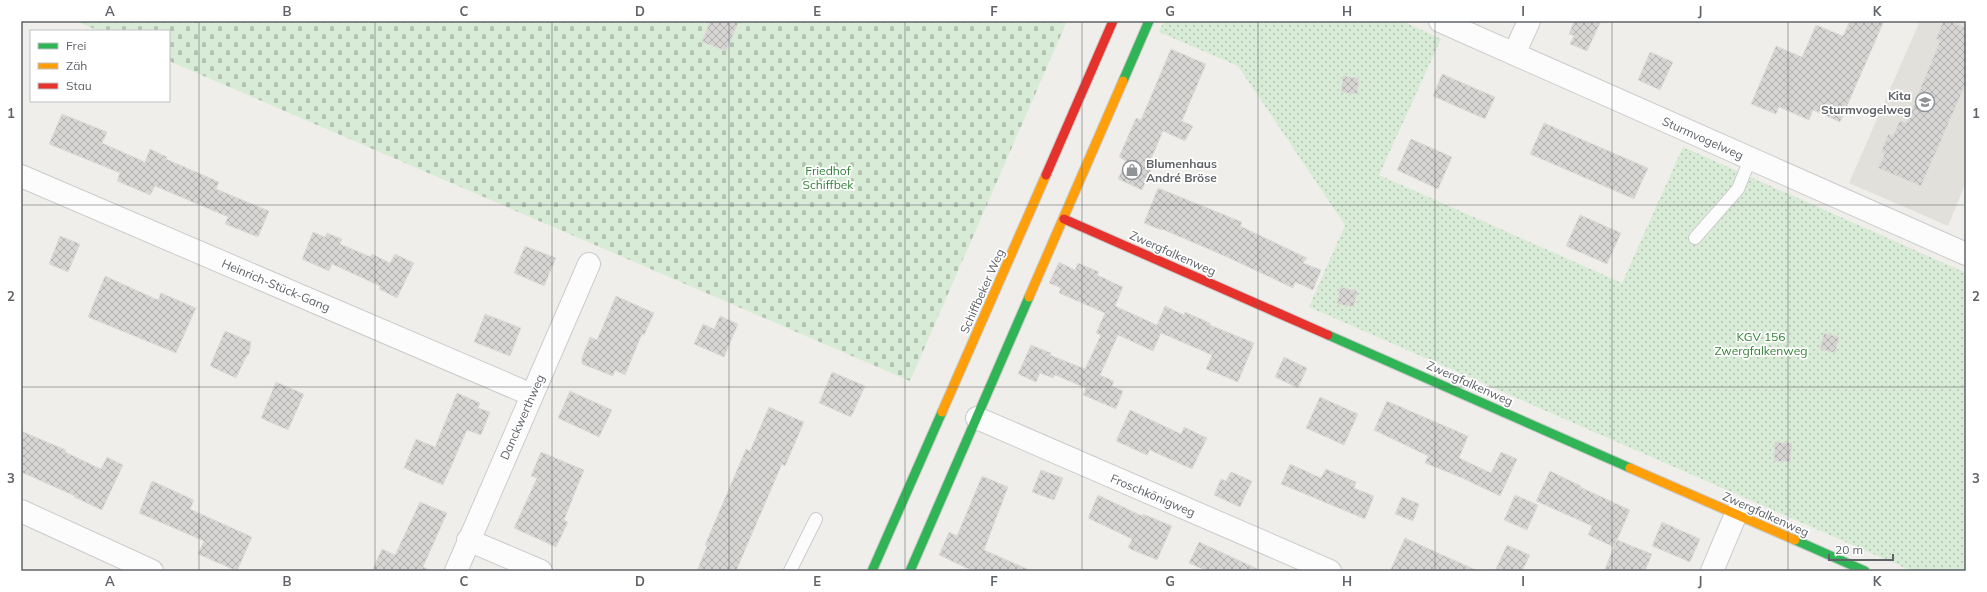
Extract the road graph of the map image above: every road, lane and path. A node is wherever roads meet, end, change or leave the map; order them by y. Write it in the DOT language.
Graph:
graph roads {
  1 [pos="1113,21"];
  2 [pos="1149,21"];
  3 [pos="1440,21"];
  4 [pos="1529,21"];
  5 [pos="1514,54"];
  6 [pos="1750,158"];
  7 [pos="21,176"];
  8 [pos="1064,219"];
  9 [pos="1695,238"];
  10 [pos="1966,254"];
  11 [pos="589,264"];
  12 [pos="532,394"];
  13 [pos="977,418"];
  14 [pos="21,511"];
  15 [pos="1736,514"];
  16 [pos="816,519"];
  17 [pos="468,540"];
  18 [pos="152,571"];
  19 [pos="456,571"];
  20 [pos="541,571"];
  21 [pos="790,571"];
  22 [pos="872,571"];
  23 [pos="910,571"];
  24 [pos="1330,571"];
  25 [pos="1712,571"];
  26 [pos="1865,571"];
  1 -- 22 [label="street, Schiffbeker Weg"];
  2 -- 8 [label="street"];
  3 -- 5 [label="street, Sturmvogelweg"];
  4 -- 5 [label="street"];
  5 -- 6 [label="street, Sturmvogelweg"];
  6 -- 9 [label="lane"];
  6 -- 10 [label="street, Sturmvogelweg"];
  7 -- 12 [label="street, Heinrich-Stück-Gang"];
  8 -- 13 [label="street"];
  8 -- 15 [label="street, Zwergfalkenweg"];
  11 -- 12 [label="street, Danckwerthweg"];
  12 -- 17 [label="street, Danckwerthweg"];
  13 -- 23 [label="street"];
  13 -- 24 [label="street, Froschkönigweg"];
  14 -- 18 [label="street"];
  15 -- 25 [label="street"];
  15 -- 26 [label="street, Zwergfalkenweg"];
  16 -- 21 [label="lane"];
  17 -- 19 [label="street, Danckwerthweg"];
  17 -- 20 [label="street"];
}
